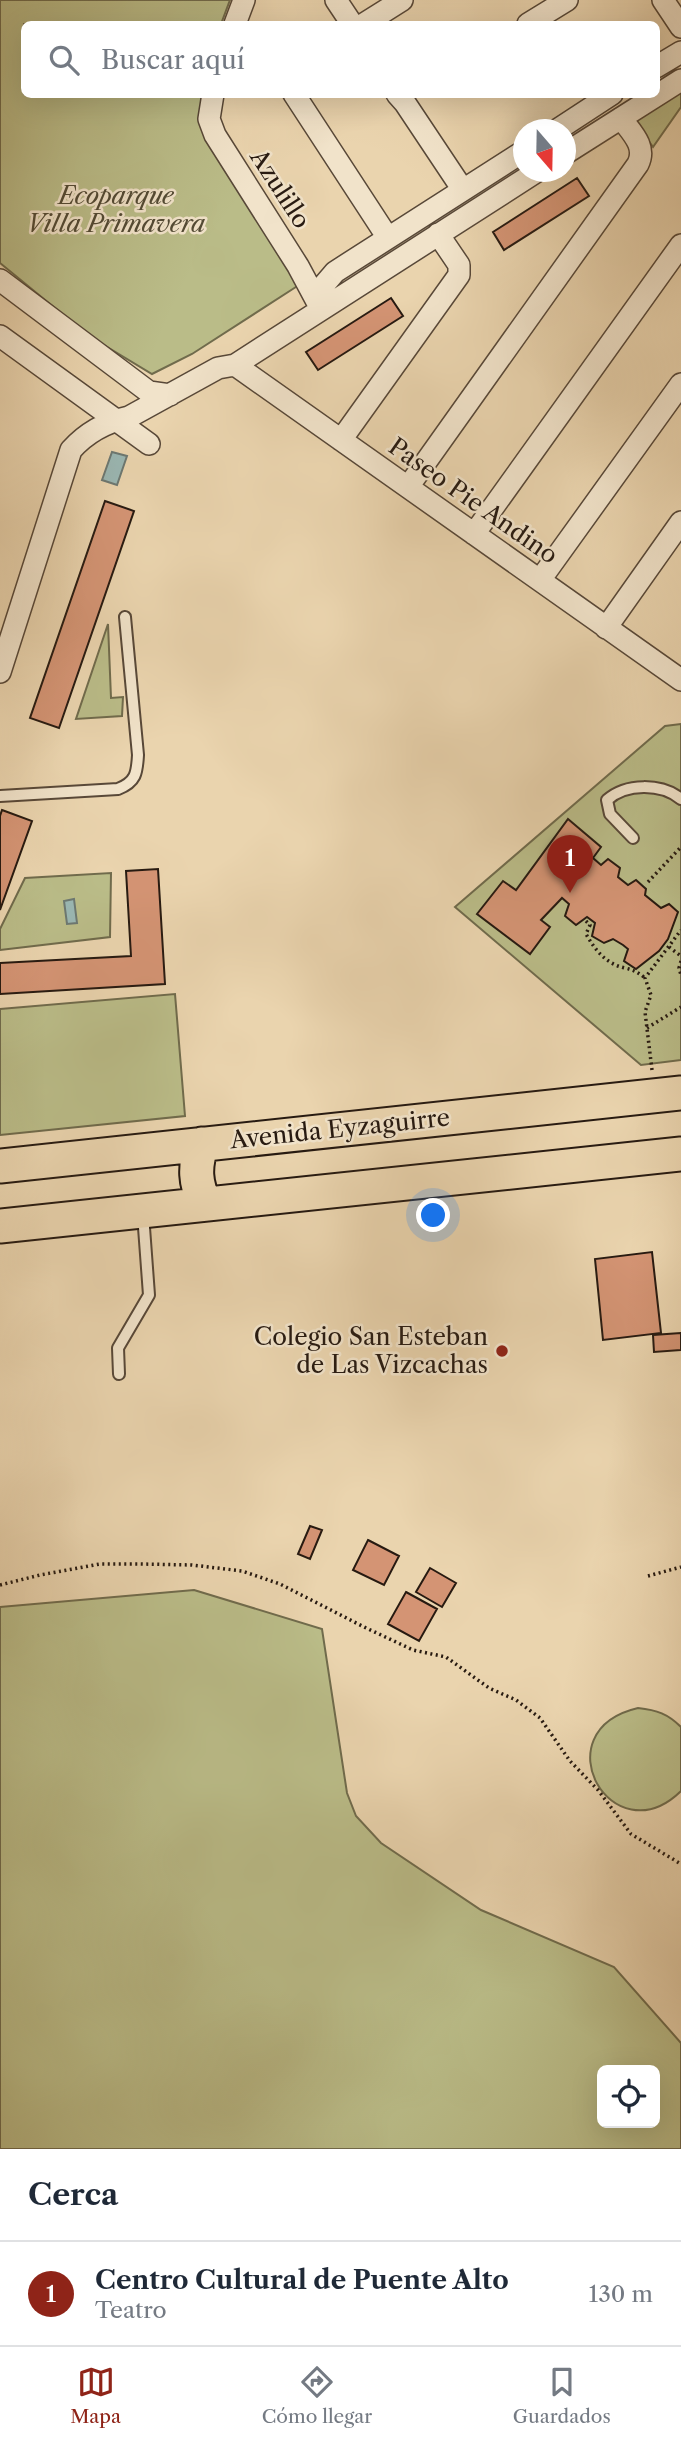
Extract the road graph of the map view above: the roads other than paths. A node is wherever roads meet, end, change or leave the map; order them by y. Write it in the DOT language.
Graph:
graph roads {
  1 [pos="336,0"];
  2 [pos="402,0"];
  3 [pos="567,0"];
  4 [pos="663,0"];
  5 [pos="350,21"];
  6 [pos="369,21"];
  7 [pos="533,21"];
  8 [pos="681,27"];
  9 [pos="681,52"];
  10 [pos="660,65"];
  11 [pos="681,79"];
  12 [pos="660,93"];
  13 [pos="212,98"];
  14 [pos="297,98"];
  15 [pos="408,98"];
  16 [pos="606,98"];
  17 [pos="652,98"];
  18 [pos="621,118"];
  19 [pos="574,119"];
  20 [pos="576,146"];
  21 [pos="513,158"];
  22 [pos="520,182"];
  23 [pos="463,190"];
  24 [pos="438,234"];
  25 [pos="388,238"];
  26 [pos="681,245"];
  27 [pos="0,280"];
  28 [pos="321,309"];
  29 [pos="0,336"];
  30 [pos="235,365"];
  31 [pos="680,386"];
  32 [pos="170,395"];
  33 [pos="116,420"];
  34 [pos="341,440"];
  35 [pos="149,444"];
  36 [pos="408,487"];
  37 [pos="681,522"];
  38 [pos="474,534"];
  39 [pos="540,580"];
  40 [pos="125,617"];
  41 [pos="607,628"];
  42 [pos="0,672"];
  43 [pos="678,673"];
  44 [pos="0,796"];
  45 [pos="681,799"];
  46 [pos="633,838"];
  47 [pos="671,1081"];
  48 [pos="201,1144"];
  49 [pos="681,1154"];
  50 [pos="0,1166"];
  51 [pos="205,1204"];
  52 [pos="143,1211"];
  53 [pos="0,1226"];
  54 [pos="119,1374"];
  1 -- 5 [label="street"];
  2 -- 6 [label="street"];
  3 -- 7 [label="street"];
  4 -- 8 [label="street"];
  9 -- 10 [label="street"];
  11 -- 12 [label="street"];
  13 -- 28 [label="street, Azulillo"];
  14 -- 25 [label="street"];
  15 -- 23 [label="street"];
  16 -- 19 [label="street"];
  17 -- 18 [label="street"];
  18 -- 20 [label="street"];
  18 -- 36 [label="street"];
  21 -- 23 [label="street"];
  22 -- 24 [label="street"];
  23 -- 25 [label="street"];
  24 -- 28 [label="street"];
  24 -- 34 [label="street"];
  25 -- 28 [label="street"];
  26 -- 38 [label="street"];
  27 -- 32 [label="street"];
  28 -- 30 [label="street"];
  29 -- 33 [label="street"];
  30 -- 32 [label="street"];
  30 -- 34 [label="street, Paseo Pie Andino"];
  31 -- 39 [label="street"];
  32 -- 33 [label="street"];
  33 -- 35 [label="street"];
  33 -- 42 [label="street"];
  34 -- 36 [label="street, Paseo Pie Andino"];
  36 -- 38 [label="street, Paseo Pie Andino"];
  37 -- 41 [label="street"];
  38 -- 39 [label="street, Paseo Pie Andino"];
  39 -- 41 [label="street, Paseo Pie Andino"];
  40 -- 44 [label="lane"];
  41 -- 43 [label="street, Paseo Pie Andino"];
  45 -- 46 [label="lane"];
  47 -- 48 [label="main road, Avenida Eyzaguirre"];
  48 -- 50 [label="main road, Avenida Eyzaguirre"];
  48 -- 51 [label="main road"];
  49 -- 51 [label="main road"];
  51 -- 52 [label="main road"];
  52 -- 53 [label="main road"];
  52 -- 54 [label="lane"];
}
